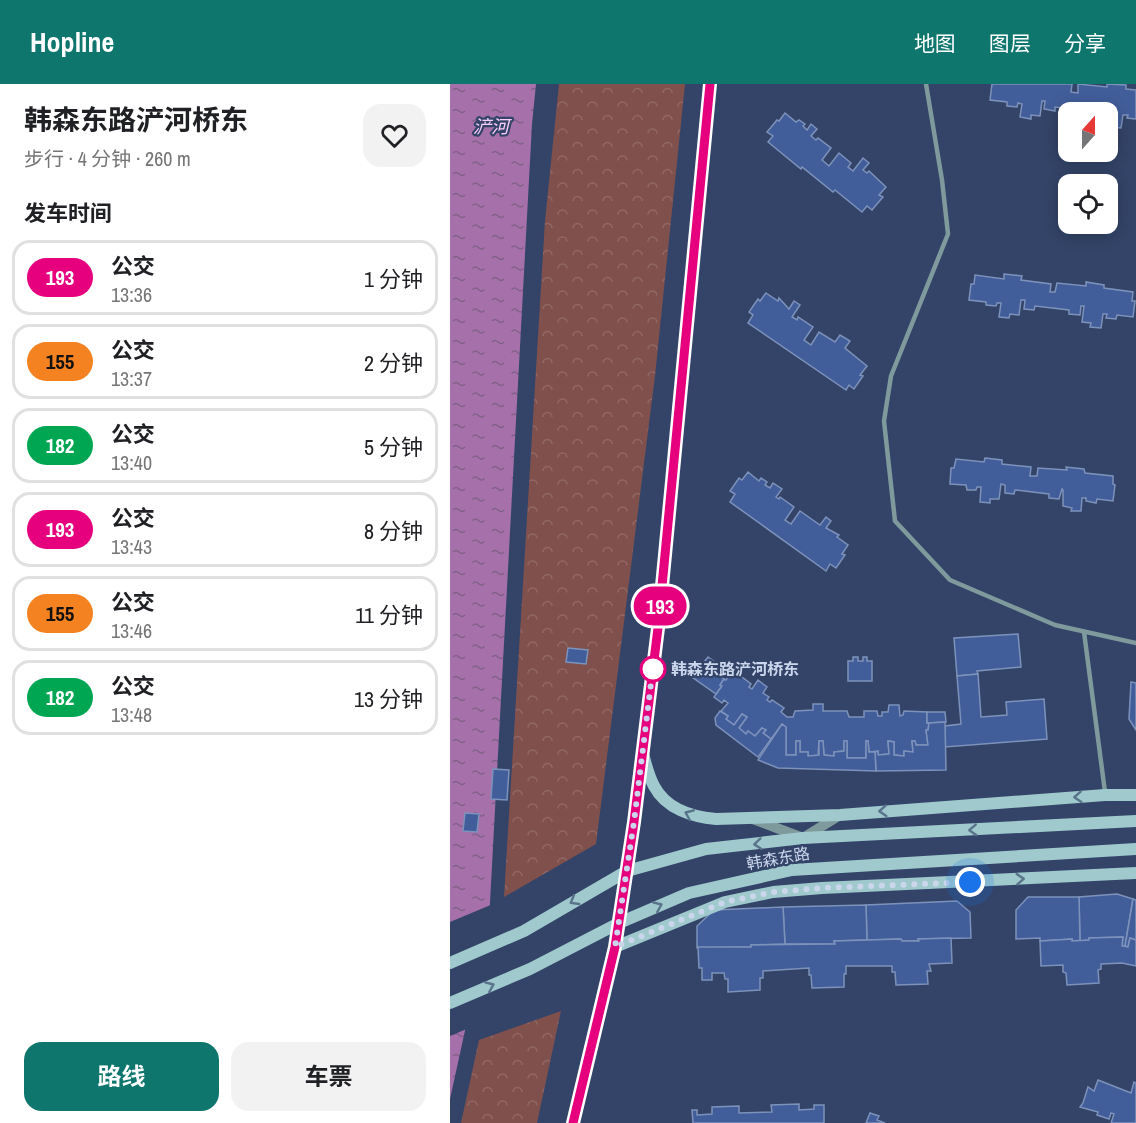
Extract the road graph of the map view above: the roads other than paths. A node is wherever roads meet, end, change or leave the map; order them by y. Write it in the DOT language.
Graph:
graph roads {
  1 [pos="710,84"];
  2 [pos="926,84"];
  3 [pos="1084,632"];
  4 [pos="1136,644"];
  5 [pos="642,754"];
  6 [pos="1105,795"];
  7 [pos="1136,795"];
  8 [pos="840,814"];
  9 [pos="753,819"];
  10 [pos="1136,821"];
  11 [pos="803,838"];
  12 [pos="1136,849"];
  13 [pos="627,871"];
  14 [pos="1136,873"];
  15 [pos="619,923"];
  16 [pos="615,947"];
  17 [pos="450,963"];
  18 [pos="450,1003"];
  19 [pos="573,1123"];
  1 -- 5 [label="street"];
  2 -- 3 [label="lane"];
  3 -- 4 [label="lane"];
  3 -- 6 [label="lane"];
  9 -- 5 [label="main road, one-way"];
  5 -- 13 [label="street"];
  6 -- 7 [label="main road"];
  6 -- 8 [label="main road, one-way"];
  8 -- 9 [label="main road"];
  8 -- 11 [label="street"];
  9 -- 11 [label="street"];
  10 -- 11 [label="main road, 韩森东路, one-way"];
  11 -- 13 [label="main road, 韩森东路, one-way"];
  15 -- 12 [label="main road, 韩森东路, one-way"];
  13 -- 15 [label="street"];
  13 -- 17 [label="main road, 韩森东路, one-way"];
  16 -- 14 [label="main road, one-way"];
  15 -- 16 [label="street"];
  18 -- 15 [label="main road, 韩森东路, one-way"];
  16 -- 19 [label="street"];
}
